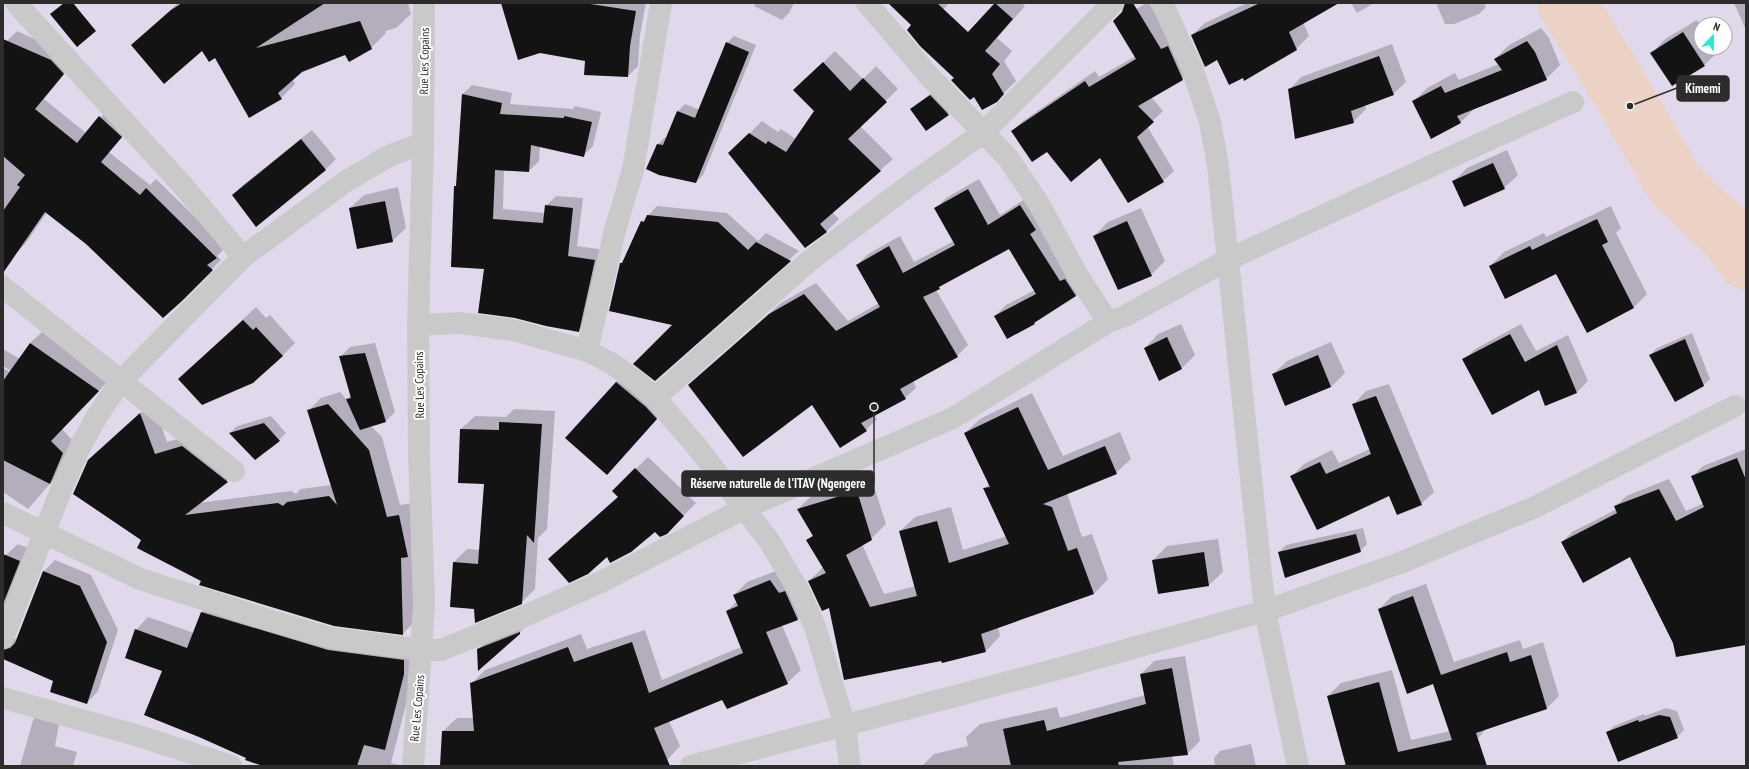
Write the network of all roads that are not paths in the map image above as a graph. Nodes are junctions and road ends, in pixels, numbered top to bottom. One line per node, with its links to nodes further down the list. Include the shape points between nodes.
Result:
1 (16, 3): 10 (street, via 185,188)
2 (424, 3): 9 (street, Rue Les Copains)
3 (661, 3): 15 (street, via 633,170 615,230)
4 (867, 3): 8 (street, via 930,76)
5 (1113, 3): 8 (street)
6 (1162, 3): 11 (street, via 1192,68 1210,122 1218,166)
7 (1573, 102): 11 (street)
8 (984, 132): 13 (street, via 1008,158 1039,204 1078,276); 17 (street, via 808,262)
9 (423, 143): 10 (street, via 390,156 345,182); 14 (street, Rue Les Copains)
10 (243, 257): 16 (street)
11 (1227, 260): 13 (street, via 1125,316); 23 (street)
12 (3, 287): 16 (street)
13 (1108, 322): 20 (street, via 952,418)
14 (418, 325): 15 (street, via 460,323 513,330); 25 (street, Rue Les Copains, via 424,605)
15 (587, 351): 17 (street, via 611,363)
16 (121, 381): 19 (street); 22 (street, via 80,447)
17 (655, 398): 20 (street)
18 (1735, 406): 23 (street, via 1535,507 1400,563)
19 (234, 471)
20 (745, 508): 25 (street, via 599,583 518,619 441,650); 27 (street, via 770,542 799,591 815,627)
21 (3, 513): 22 (street)
22 (44, 534): 24 (street); 25 (street, via 140,579 272,621 331,638)
23 (1265, 611): 27 (street); 32 (street)
24 (3, 638)
25 (422, 650): 29 (street, Rue Les Copains)
26 (3, 698): 28 (street, via 139,736)
27 (845, 726): 30 (street); 31 (street)
28 (231, 766)
29 (413, 766)
30 (691, 766)
31 (850, 766)
32 (1298, 766)

